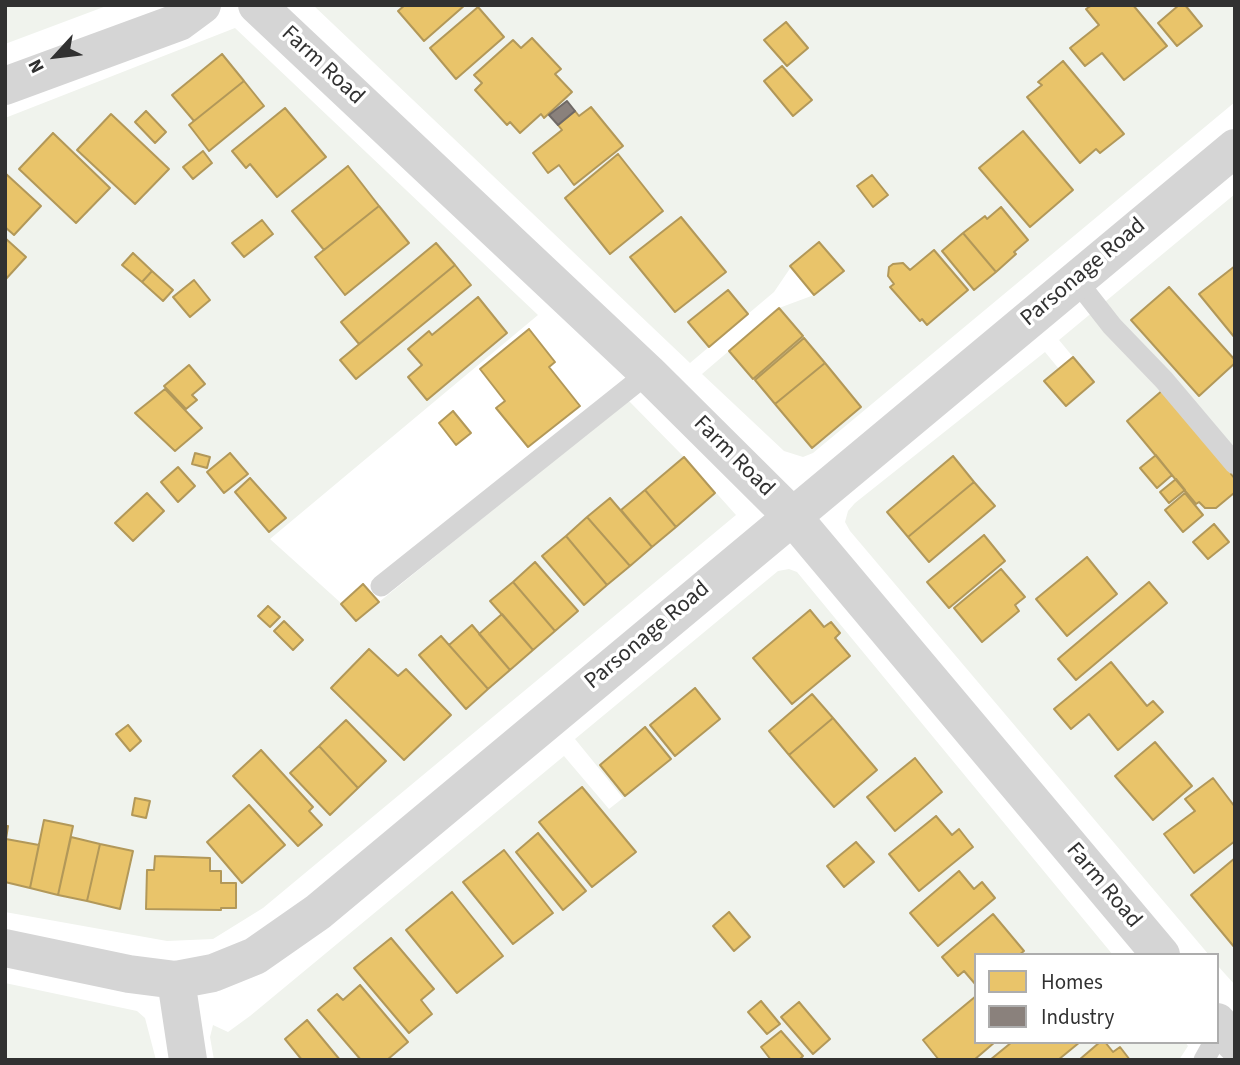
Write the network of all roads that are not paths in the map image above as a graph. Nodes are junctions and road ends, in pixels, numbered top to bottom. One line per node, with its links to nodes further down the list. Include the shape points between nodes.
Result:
1 (202, 5): 3 (street, via 179,22)
2 (257, 5): 6 (street, Farm Road)
3 (5, 86)
4 (1235, 148): 5 (street, Parsonage Road)
5 (1076, 280): 7 (lane); 8 (street, Parsonage Road)
6 (648, 373): 8 (street, Farm Road); 9 (lane)
7 (1235, 464)
8 (792, 516): 11 (street, Farm Road); 12 (street, Parsonage Road, via 318,912 255,956 212,973)
9 (381, 586)
10 (5, 948): 12 (street, Parsonage Road)
11 (1159, 953)
12 (176, 980): 13 (street)
13 (188, 1060)

